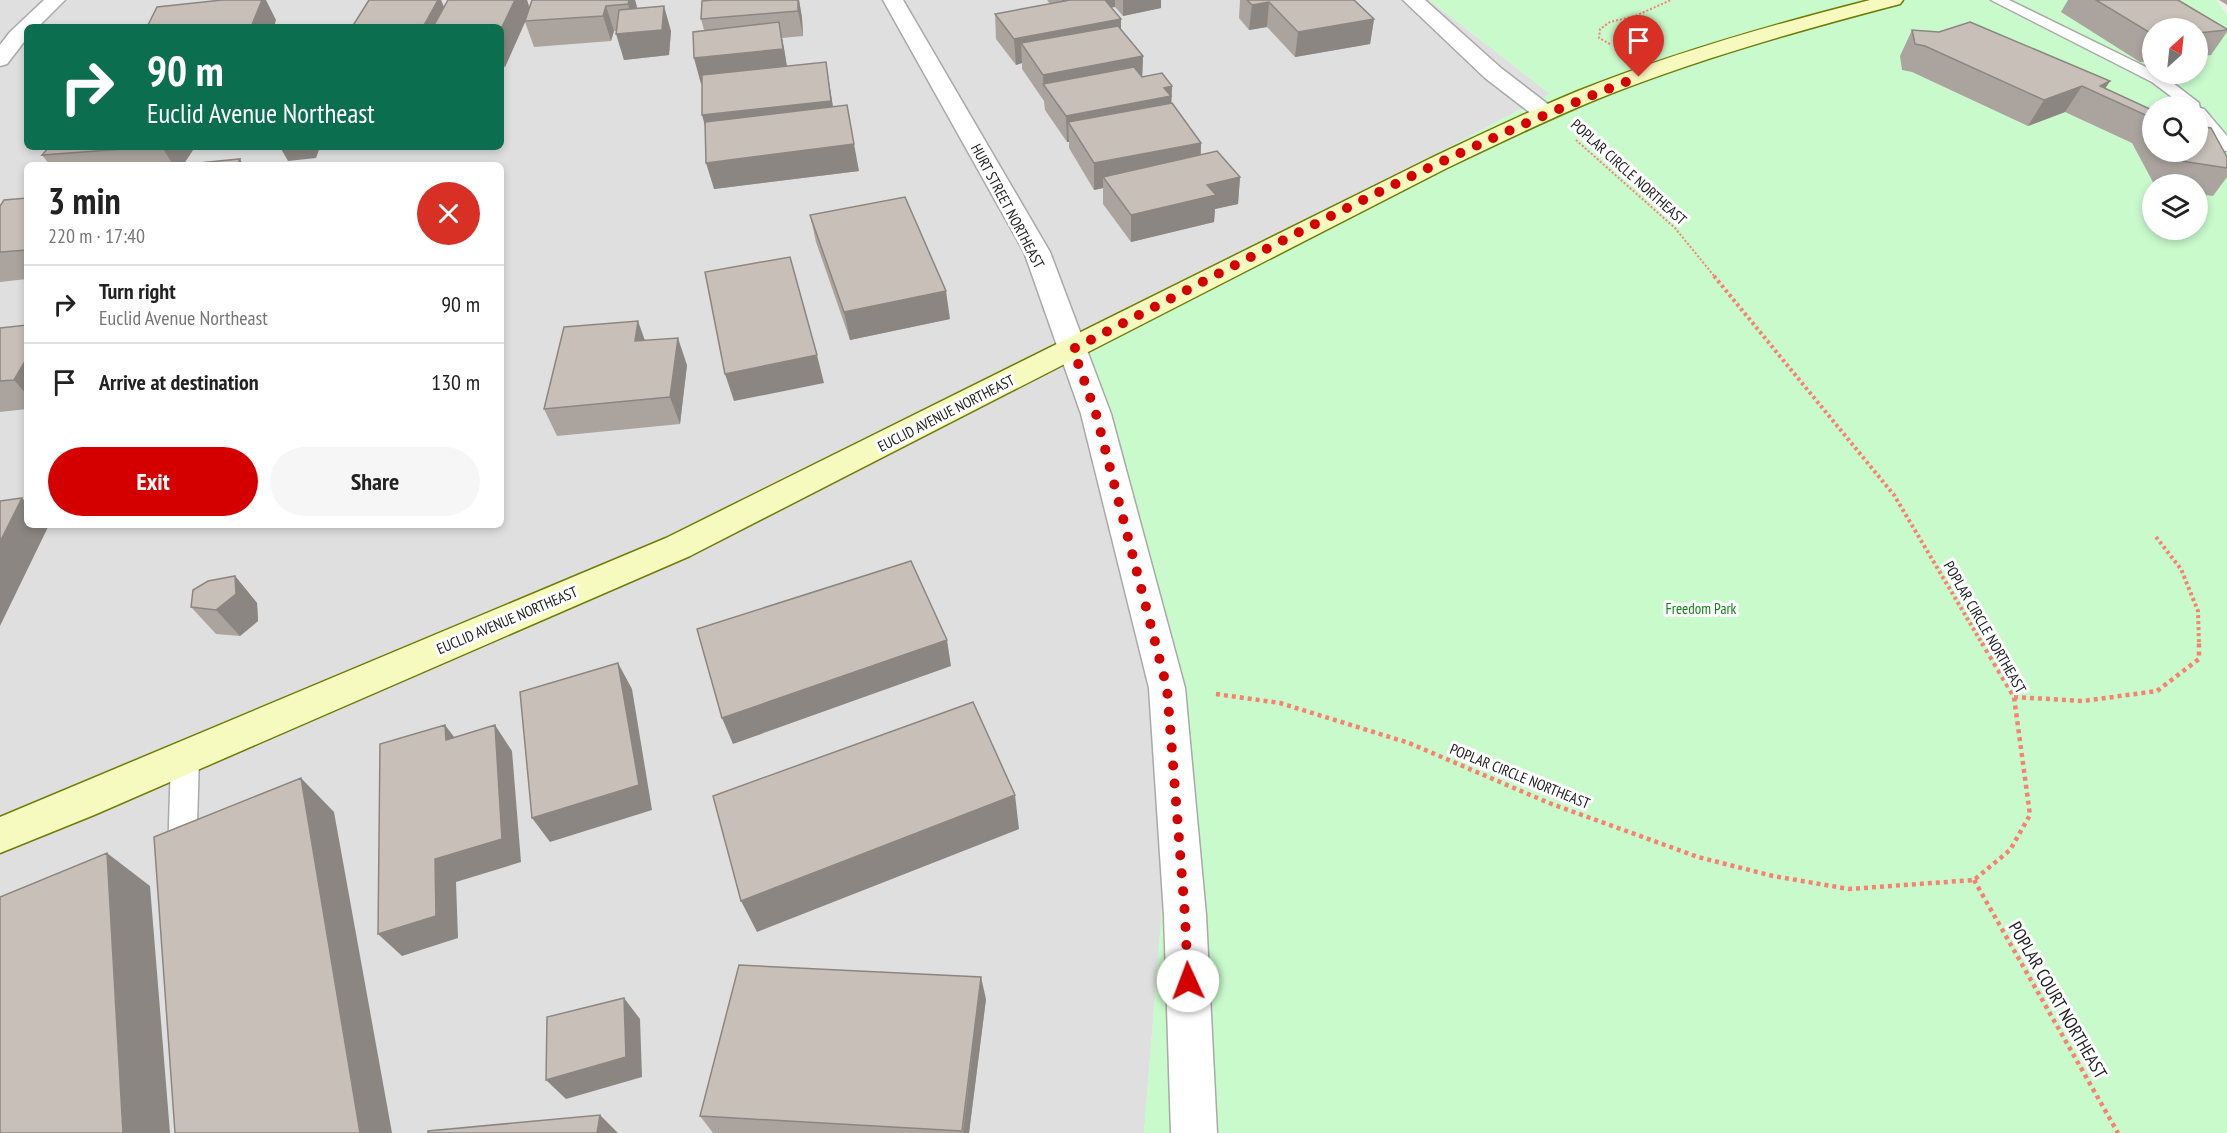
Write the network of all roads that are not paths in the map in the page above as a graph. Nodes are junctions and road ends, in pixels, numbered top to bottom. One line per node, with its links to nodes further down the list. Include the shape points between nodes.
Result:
1 (55, 0): 6 (street)
2 (893, 0): 14 (street, HURT STREET NORTHEAST, via 1037,252)
3 (1413, 0): 11 (street, via 1493,73)
4 (1893, 0): 11 (street, EUCLID AVENUE NORTHEAST, via 1737,43)
5 (1998, 0): 10 (lane, via 2158,79)
6 (25, 24)
7 (24, 25): 8 (street)
8 (9, 37): 9 (street)
9 (0, 60)
10 (2180, 96)
11 (1545, 113): 14 (street, EUCLID AVENUE NORTHEAST)
12 (2208, 124): 13 (lane)
13 (2227, 146)
14 (1073, 349): 15 (street, EUCLID AVENUE NORTHEAST, via 678,547); 18 (street, HURT STREET NORTHEAST, via 1096,414 1167,688 1185,915)
15 (185, 758): 16 (street, EUCLID AVENUE NORTHEAST); 17 (lane)
16 (0, 835)
17 (182, 881)
18 (1194, 1133)

